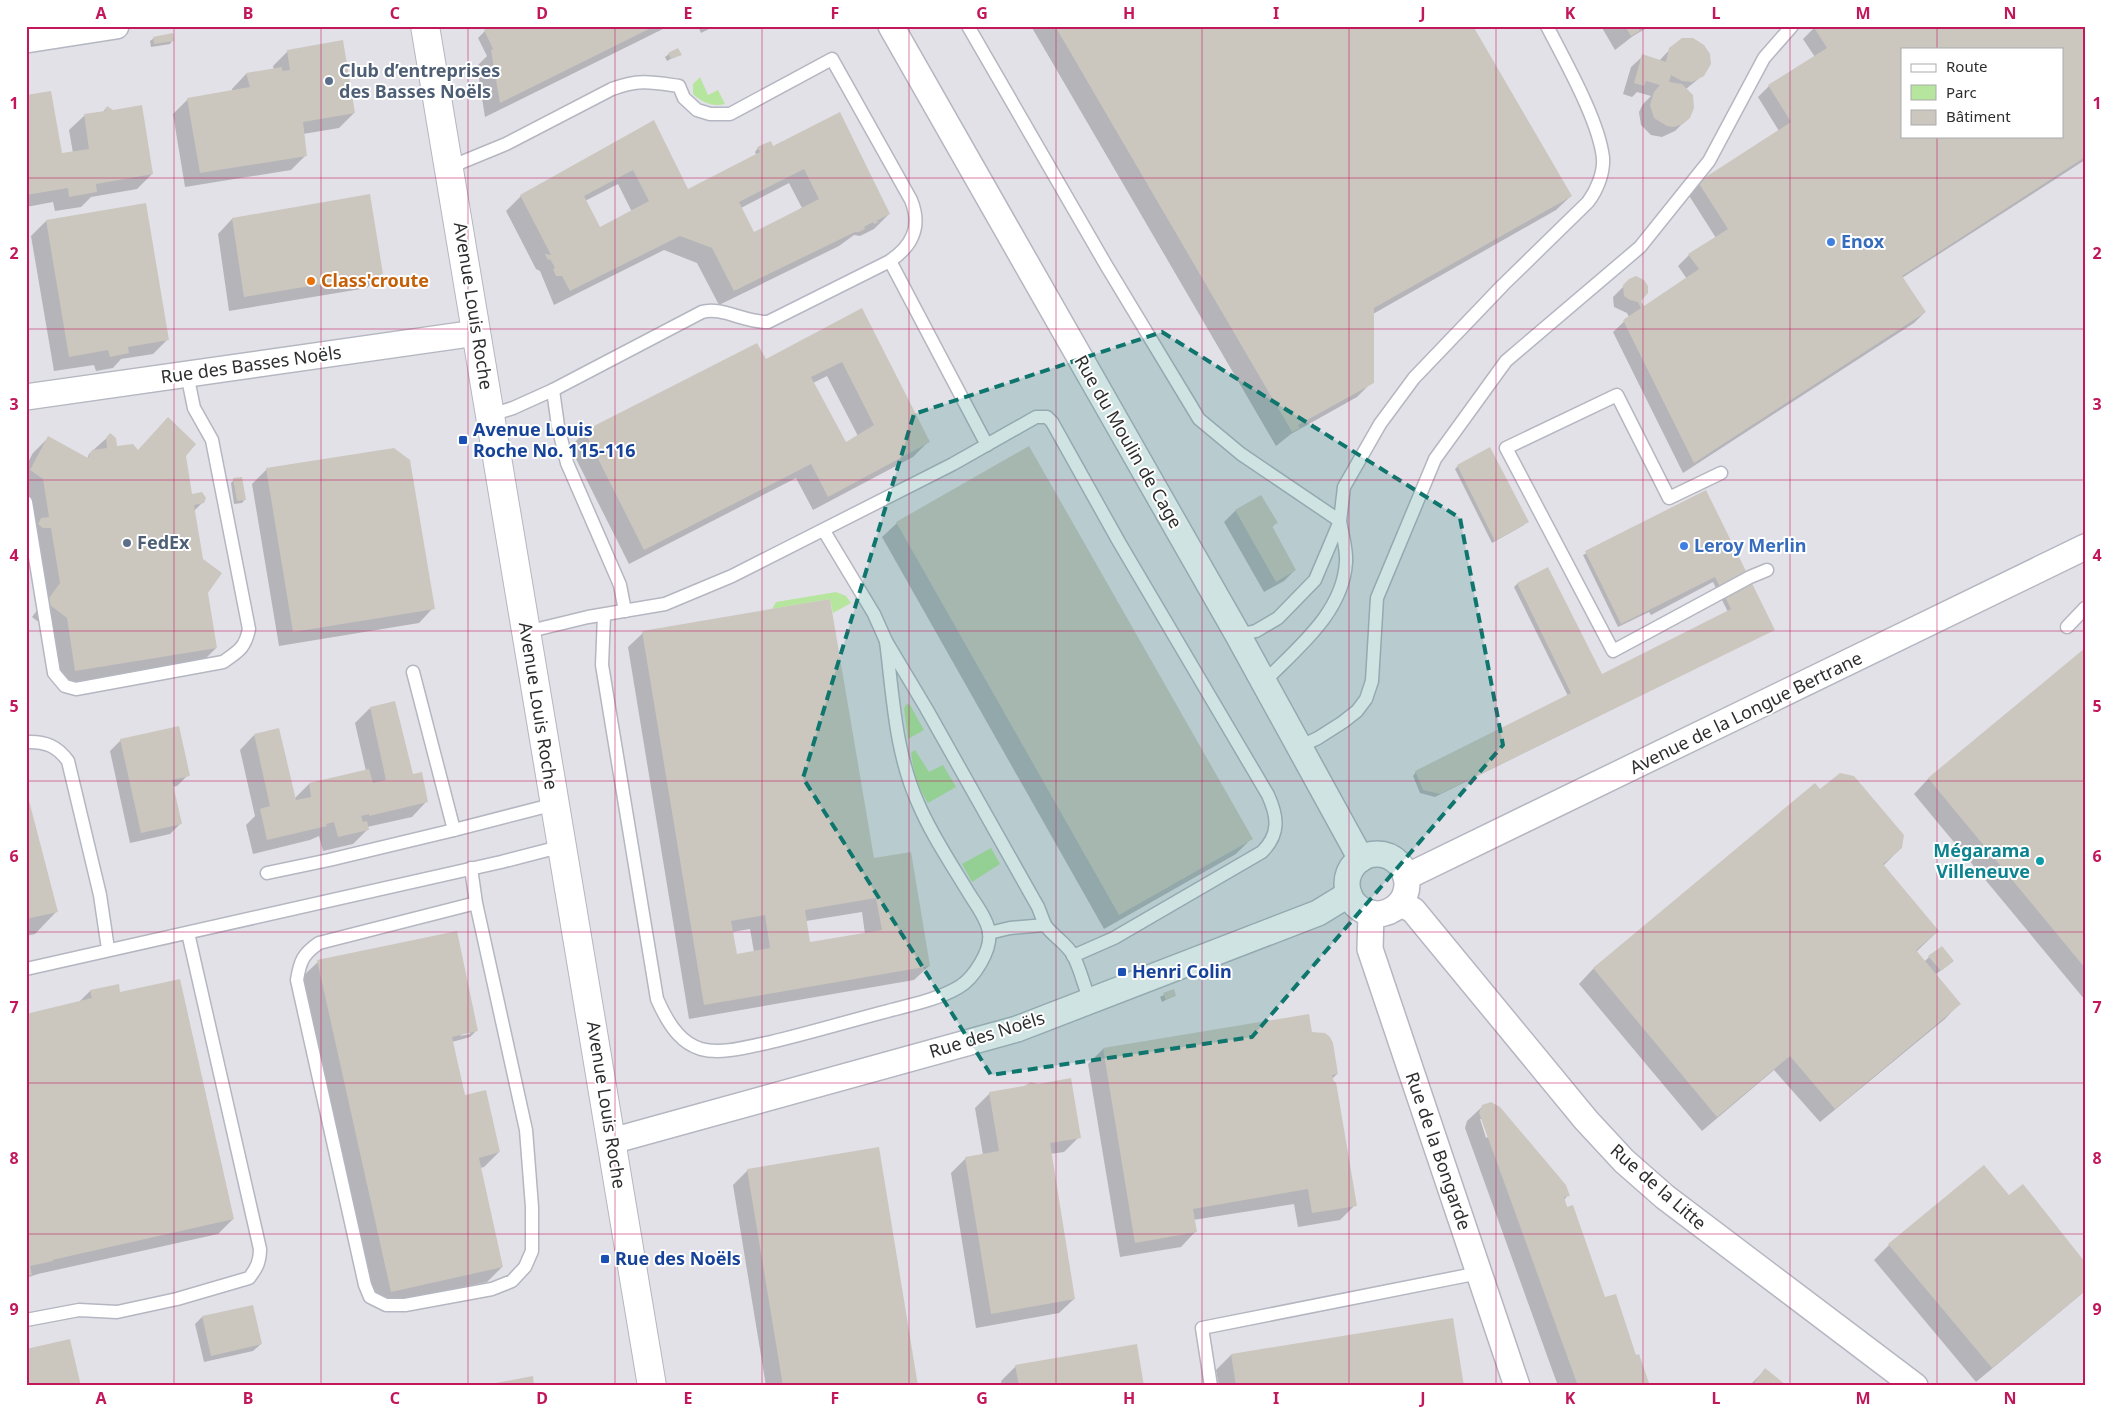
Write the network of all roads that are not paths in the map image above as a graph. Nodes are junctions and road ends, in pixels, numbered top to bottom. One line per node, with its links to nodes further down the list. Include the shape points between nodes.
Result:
1 (116, 26): 7 (street)
2 (425, 26): 8 (main road, Avenue Louis Roche)
3 (891, 26): 27 (street, Rue du Moulin de Cage)
4 (968, 26): 18 (lane, via 1199,419 1241,454)
5 (1547, 26): 18 (lane, via 1596,130 1603,160 1598,188 1588,202 1414,378 1380,424 1344,487)
6 (1792, 26): 32 (lane, via 1764,58 1709,161 1640,247 1506,361 1435,459 1376,598 1372,681 1366,699 1343,722)
7 (26, 40)
8 (450, 167): 9 (lane, via 506,144 628,83 643,81 679,86 684,98 697,110 730,114 832,59 915,209 910,244); 10 (main road, Avenue Louis Roche)
9 (890, 260): 12 (lane, via 768,322 715,310 702,312); 15 (lane)
10 (476, 333): 11 (street, Rue des Basses Noëls); 14 (main road, Avenue Louis Roche)
11 (187, 374): 13 (street, Rue des Basses Noëls); 17 (lane, via 194,408 212,440 244,600 249,629 240,651 223,662 76,689 65,686 54,673)
12 (553, 390): 14 (lane); 23 (lane, via 567,463 620,585)
13 (26, 397)
14 (491, 415): 26 (main road, Avenue Louis Roche)
15 (988, 445): 19 (lane); 48 (lane, via 1036,417 1047,417 1052,422 1275,810 1274,835 1262,852 1114,938)
16 (1721, 473): 21 (lane, via 1669,498 1617,395 1506,448 1613,651)
17 (26, 502)
18 (1340, 521): 27 (lane, via 1315,580 1305,592 1278,618 1256,631); 30 (lane, via 1346,561 1342,584 1332,609)
19 (824, 531): 23 (lane, via 732,576 665,604); 28 (lane, via 874,614)
20 (2085, 547): 39 (street, Avenue de la Longue Bertrane)
21 (1767, 570)
22 (2085, 608): 25 (lane)
23 (625, 611): 24 (lane)
24 (604, 615): 26 (lane); 46 (lane, via 602,665 657,999 670,1026 679,1035 706,1052 720,1052 799,1036 935,998 971,977 983,959)
25 (2067, 627)
26 (526, 632): 33 (main road, Avenue Louis Roche)
27 (1238, 635): 30 (street, Rue du Moulin de Cage)
28 (886, 641): 44 (lane, via 1038,907); 46 (lane, via 904,768 935,838)
29 (413, 672): 34 (lane)
30 (1264, 682): 32 (street, Rue du Moulin de Cage)
31 (26, 742): 47 (lane, via 52,745 68,761 100,895)
32 (1299, 747): 36 (street, Rue du Moulin de Cage)
33 (555, 804): 34 (lane); 35 (main road, Avenue Louis Roche)
34 (454, 830): 38 (lane)
35 (563, 846): 37 (lane); 51 (main road, Avenue Louis Roche)
36 (1361, 859): 39 (street, via 1379,854 1388,856 1396,861); 40 (street, via 1349,875)
37 (471, 868): 41 (lane); 45 (lane)
38 (267, 873)
39 (1406, 877): 42 (street, via 1405,896)
40 (1350, 894): 43 (street, via 1354,903); 50 (street, Rue des Noëls, via 1318,913)
41 (476, 903): 41 (lane, via 526,1130 532,1251 525,1267 512,1281 492,1289 405,1305 386,1305 370,1296 365,1285 297,980 300,964 308,951 320,944)
42 (1400, 904): 43 (street, via 1387,913); 57 (street, Rue de la Litte, via 1413,910 1586,1120 1624,1161 1665,1197)
43 (1371, 913): 52 (street, Rue de la Bongarde, via 1370,949)
44 (1045, 925): 46 (lane); 48 (lane)
45 (188, 933): 47 (lane); 53 (lane, via 260,1249 260,1261 248,1278 177,1299 117,1312 79,1310)
46 (989, 933)
47 (108, 950): 49 (lane)
48 (1073, 956): 50 (lane)
49 (26, 969)
50 (1090, 1001): 51 (street, Rue des Noëls, via 992,1036)
51 (612, 1141): 54 (main road, Avenue Louis Roche)
52 (1479, 1273): 55 (lane, via 1202,1328); 56 (street, Rue de la Bongarde)
53 (26, 1320)
54 (652, 1386)
55 (1210, 1386)
56 (1517, 1386)
57 (1914, 1386)

